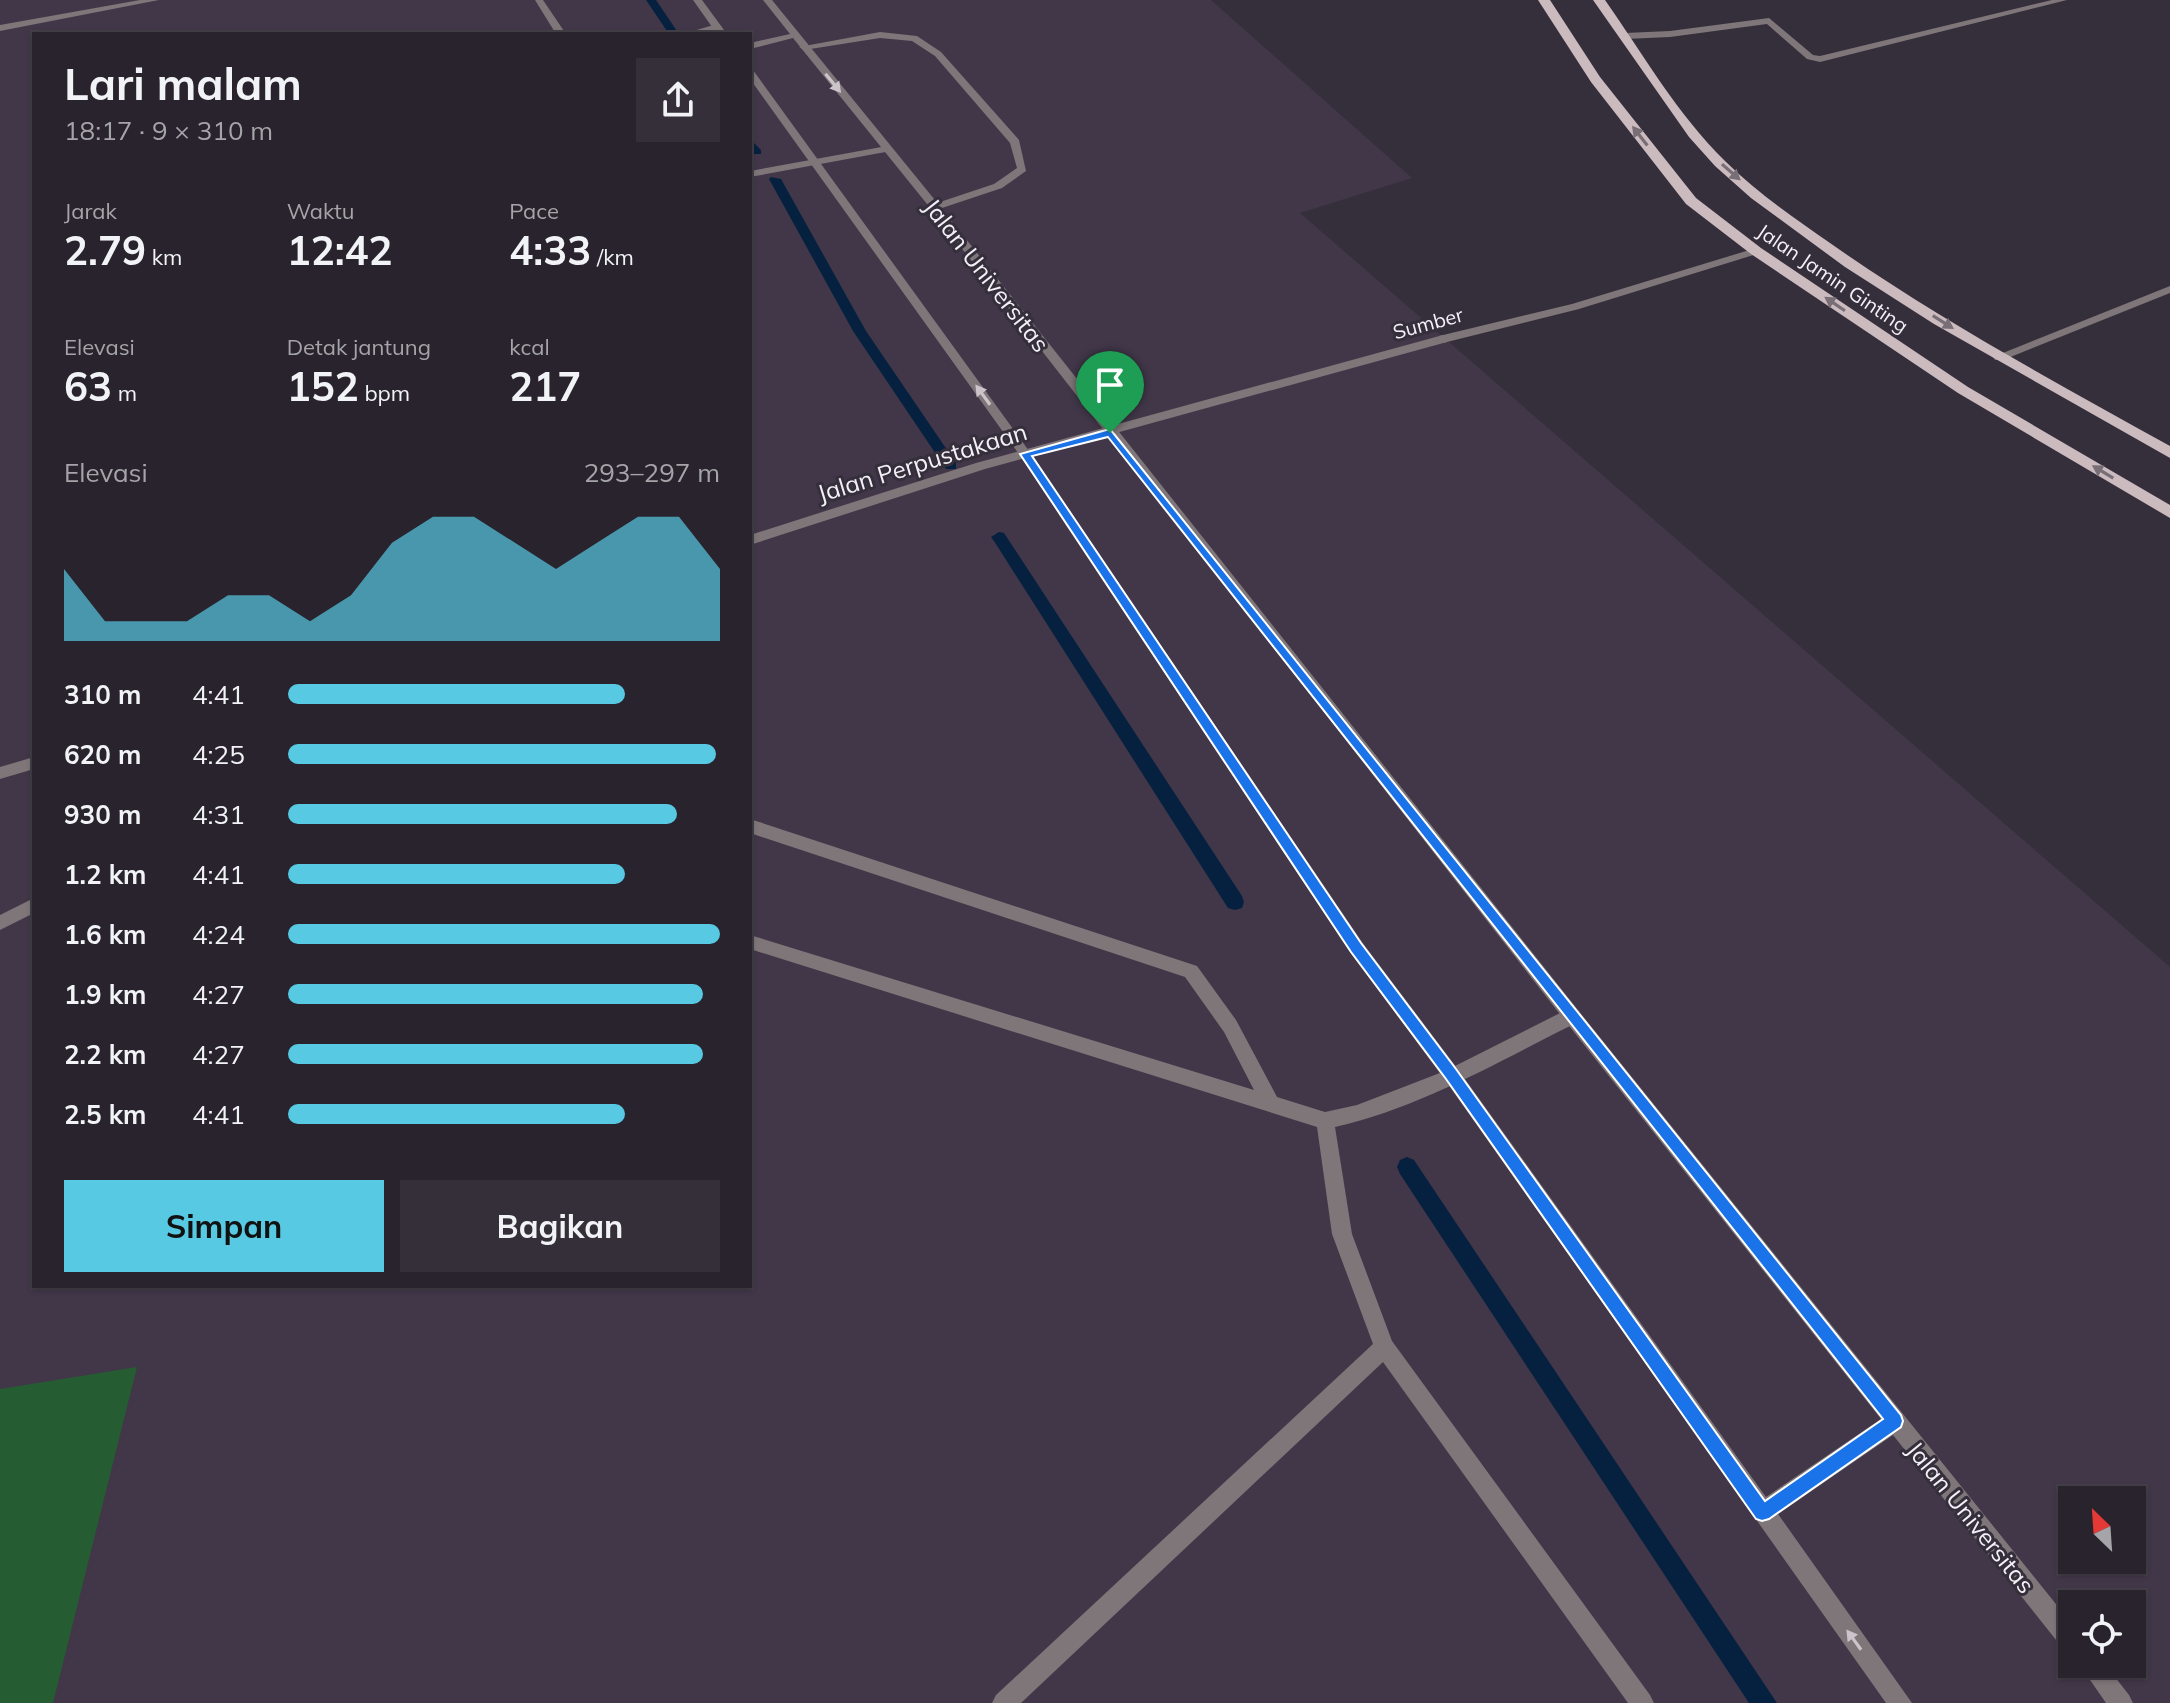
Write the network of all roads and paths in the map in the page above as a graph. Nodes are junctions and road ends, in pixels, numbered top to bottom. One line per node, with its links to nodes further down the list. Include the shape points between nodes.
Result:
1 (155, 0): 8 (street)
2 (539, 0): 10 (street)
3 (697, 0): 9 (street)
4 (767, 0): 12 (street, Jalan Universitas)
5 (1544, 0): 19 (main road, Jalan Jamin Ginting, one-way to 5, via 1691,201 1595,79)
6 (1599, 0): 11 (main road, Jalan Jamin Ginting)
7 (2063, 0): 11 (street, via 1820,59 1810,57 1769,21)
8 (0, 28)
9 (720, 31)
10 (560, 32)
11 (1625, 36): 21 (main road, Jalan Jamin Ginting, one-way to 21, via 1663,98 1711,154 1761,198 1845,261)
12 (800, 41): 13 (street); 15 (street, Jalan Universitas, one-way to 15); 18 (street, via 914,38 938,54 1015,142 1022,169 998,186)
13 (752, 46)
14 (752, 75): 16 (street)
15 (887, 149): 16 (street); 18 (street, Jalan Universitas)
16 (816, 164): 17 (street); 24 (street, one-way to 16)
17 (752, 174)
18 (935, 207): 22 (street, Jalan Universitas)
19 (1756, 251): 22 (street, Sumber, via 1575,307); 25 (main road, Jalan Jamin Ginting, one-way to 19, via 1963,390)
20 (2170, 289): 21 (street)
21 (1999, 357): 23 (main road, Jalan Jamin Ginting)
22 (1110, 433): 24 (street, Jalan Perpustakaan); 33 (street, Jalan Universitas)
23 (2170, 453)
24 (1025, 454): 26 (street, Jalan Perpustakaan); 34 (street, via 1356,947)
25 (2170, 512)
26 (752, 539)
27 (32, 764): 28 (street)
28 (0, 773)
29 (752, 827): 35 (street, via 1191,971 1230,1026)
30 (32, 906): 31 (street)
31 (0, 923)
32 (752, 943): 35 (street)
33 (1572, 1016): 34 (street); 38 (street, Jalan Universitas)
34 (1451, 1074): 36 (street, via 1404,1098); 39 (street)
35 (1271, 1105): 36 (street)
36 (1325, 1121): 37 (street, via 1342,1234)
37 (1384, 1347): 42 (street); 43 (street)
38 (1895, 1421): 39 (street); 40 (street, Jalan Universitas)
39 (1762, 1513): 44 (street, one-way to 39)
40 (2058, 1625)
41 (2101, 1678): 45 (street)
42 (1004, 1703)
43 (1642, 1703)
44 (1900, 1703)
45 (2121, 1703)

